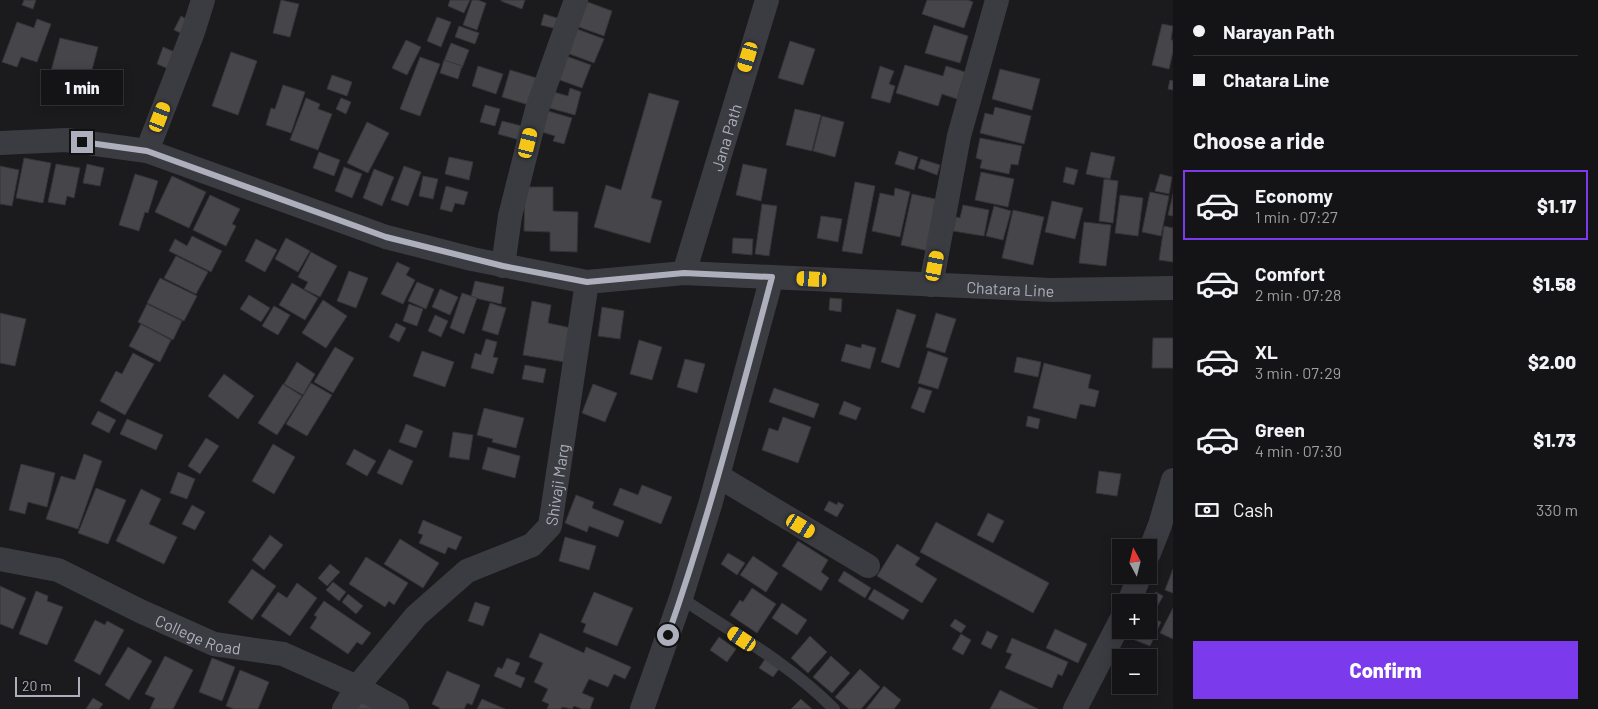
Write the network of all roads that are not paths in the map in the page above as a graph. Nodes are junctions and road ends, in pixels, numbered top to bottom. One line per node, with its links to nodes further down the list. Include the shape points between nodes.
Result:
1 (203, 0): 6 (street)
2 (576, 0): 7 (street, via 537,109 510,216)
3 (767, 0): 8 (street, Jana Path)
4 (997, 0): 11 (street, via 959,136)
5 (0, 143): 6 (street, Chatara Line, via 66,140)
6 (147, 151): 7 (street, Chatara Line, via 386,237)
7 (503, 266): 10 (street, Chatara Line)
8 (684, 273): 9 (street, Chatara Line); 10 (street, Chatara Line)
9 (772, 277): 11 (street, Chatara Line); 13 (street)
10 (587, 282): 20 (street, Shivaji Marg, via 550,526 532,546 467,571 416,616)
11 (931, 285): 12 (street, Chatara Line, via 1051,290)
12 (1173, 288)
13 (718, 476): 17 (street); 18 (street)
14 (1173, 480): 15 (street)
15 (1154, 539)
16 (0, 559): 20 (street, College Road, via 58,570 214,644 283,654)
17 (868, 566)
18 (681, 598): 24 (street); 25 (lane, via 788,669)
19 (1112, 638): 21 (street)
20 (357, 688): 22 (street, Shivaji Marg); 23 (street, College Road)
21 (1077, 708)
22 (344, 709)
23 (397, 709)
24 (642, 709)
25 (834, 709)

